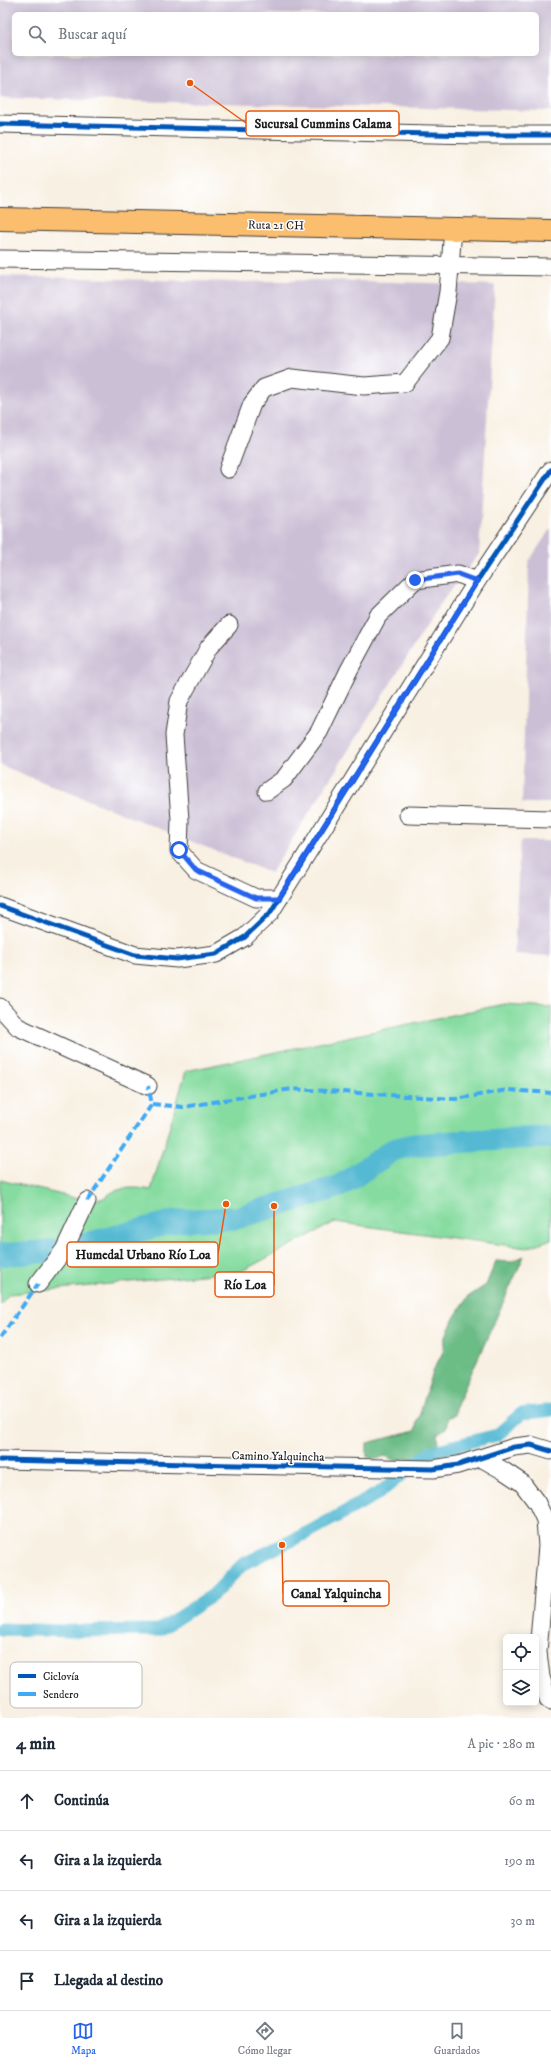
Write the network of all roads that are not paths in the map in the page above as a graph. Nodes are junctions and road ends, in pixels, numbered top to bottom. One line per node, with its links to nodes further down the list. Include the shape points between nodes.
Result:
1 (0, 124): 2 (street)
2 (551, 135)
3 (0, 219): 4 (highway, Ruta 21 CH)
4 (453, 229): 5 (highway, Ruta 21 CH); 7 (street)
5 (551, 231)
6 (0, 259): 7 (street)
7 (450, 266): 8 (street); 9 (street, via 440,338 405,383 364,386 292,378 264,388 252,404)
8 (551, 266)
9 (228, 469)
10 (551, 470): 11 (street)
11 (477, 581): 13 (street, via 458,574 415,580 378,616 319,732 284,779); 16 (street)
12 (229, 625): 16 (street, via 209,647 179,702 174,735 180,820 179,850 196,870 256,898)
13 (267, 791)
14 (408, 815): 15 (street)
15 (551, 819)
16 (279, 898): 17 (street, via 270,913 245,937 216,954 177,959 135,955)
17 (0, 906)
18 (0, 1007): 19 (street, via 18,1027)
19 (148, 1086)
20 (86, 1201): 21 (street, via 64,1250)
21 (38, 1284)
22 (551, 1451): 23 (street, Camino Yalquincha, via 531,1445 514,1447)
23 (481, 1458): 24 (street, Camino Yalquincha, via 433,1469); 25 (street, via 522,1483 537,1503 545,1520 547,1546 538,1652 541,1677)
24 (0, 1460)
25 (551, 1702)

